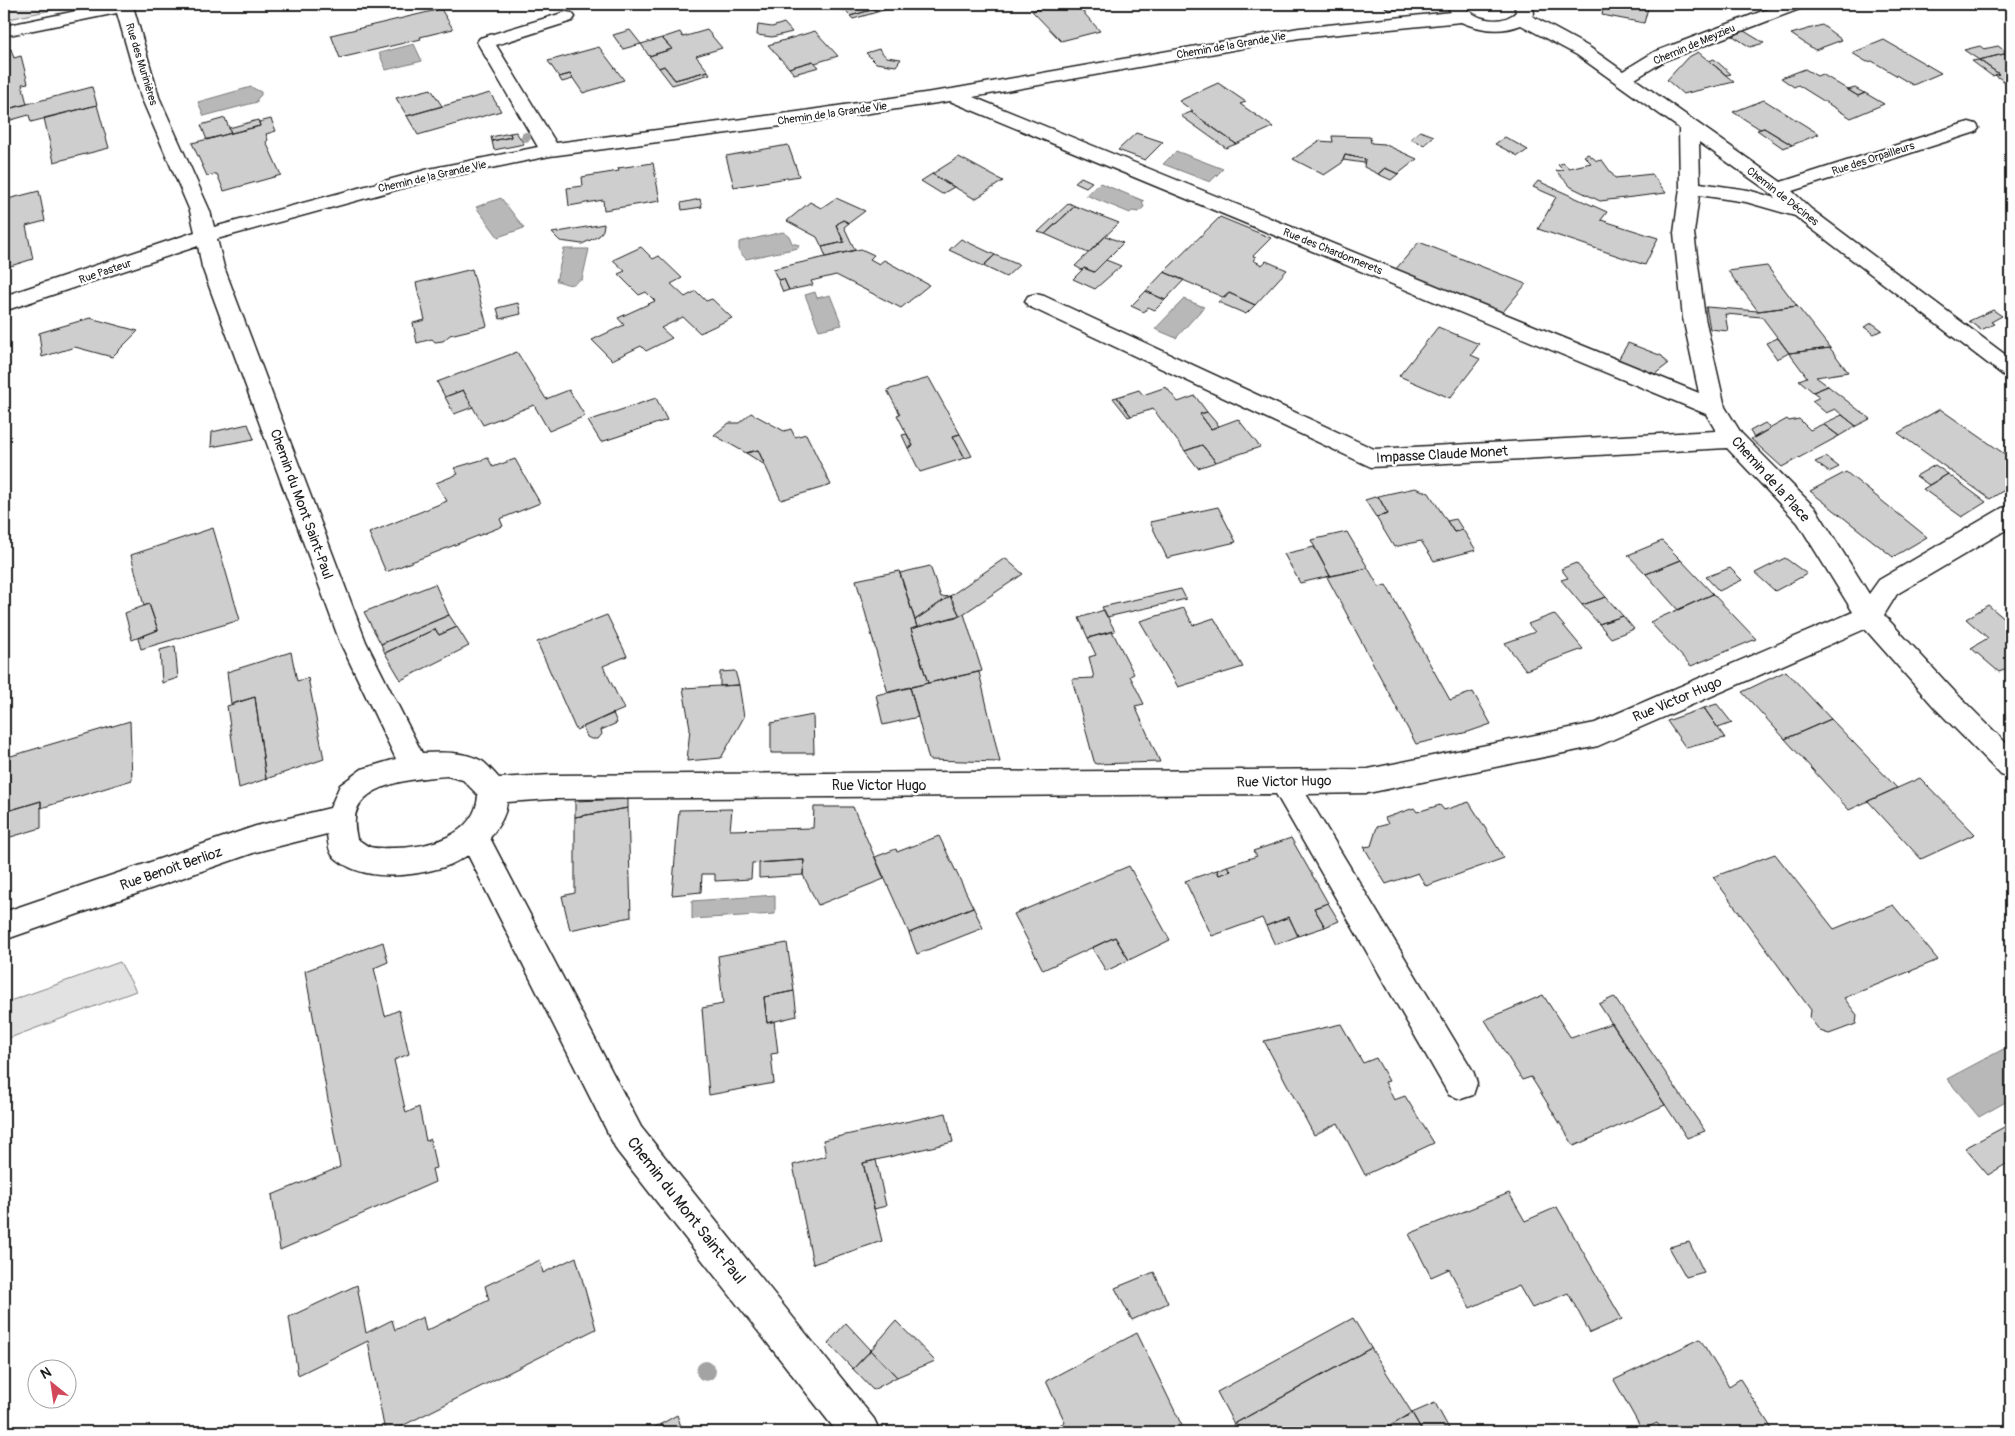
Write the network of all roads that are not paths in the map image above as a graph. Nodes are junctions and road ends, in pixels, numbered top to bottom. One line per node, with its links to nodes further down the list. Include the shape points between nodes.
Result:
1 (1796, 4): 6 (street, Chemin de Meyzieu, via 1660,56)
2 (1459, 10): 3 (street, via 1473,21 1494,25 1515,22); 7 (street, Chemin de la Grande Vie, via 1299,33)
3 (1523, 11): 6 (street, Chemin de Décines)
4 (566, 17): 10 (street, via 486,42)
5 (4, 32): 14 (street, Rue des Murinières, via 124,6 150,96 200,211)
6 (1623, 79): 8 (street, Chemin de Décines)
7 (952, 95): 10 (street, Chemin de la Grande Vie); 18 (street, Rue des Chardonnerets)
8 (1689, 127): 11 (street, Chemin de la Place); 12 (street, Chemin de Décines)
9 (1969, 128): 12 (street, Rue des Orpailleurs)
10 (550, 150): 14 (street, Chemin de la Grande Vie, via 429,175)
11 (1690, 188): 13 (street, via 1748,196); 18 (street, Chemin de la Place, via 1684,233 1694,318)
12 (1778, 189): 13 (street, Chemin de Décines)
13 (1804, 213): 17 (street, Chemin de Décines)
14 (205, 236): 16 (street, Rue Pasteur); 22 (street, Chemin du Mont Saint-Paul, via 213,267 353,642)
15 (1036, 301): 19 (street, Impasse Claude Monet, via 1370,458)
16 (4, 304)
17 (2011, 370)
18 (1714, 408): 19 (street, Chemin de la Place)
19 (1733, 439): 21 (street, Chemin de la Place, via 1807,516)
20 (2011, 515): 21 (street, via 1888,587)
21 (1869, 616): 23 (street, Chemin de la Place, via 1945,700); 24 (street, Rue Victor Hugo, via 1598,734 1368,780)
22 (414, 766): 25 (street, via 447,764 472,770); 26 (street, via 372,778 350,794)
23 (2011, 766)
24 (1284, 782): 25 (street, Rue Victor Hugo, via 562,787); 29 (street)
25 (493, 792): 27 (street, via 492,812)
26 (340, 818): 27 (street, via 343,846 367,861 405,861 443,854); 28 (street, Rue Benoit Berlioz, via 256,838)
27 (474, 836): 30 (street, Chemin du Mont Saint-Paul, via 629,1139)
28 (4, 926)
29 (1462, 1084)
30 (861, 1432)

